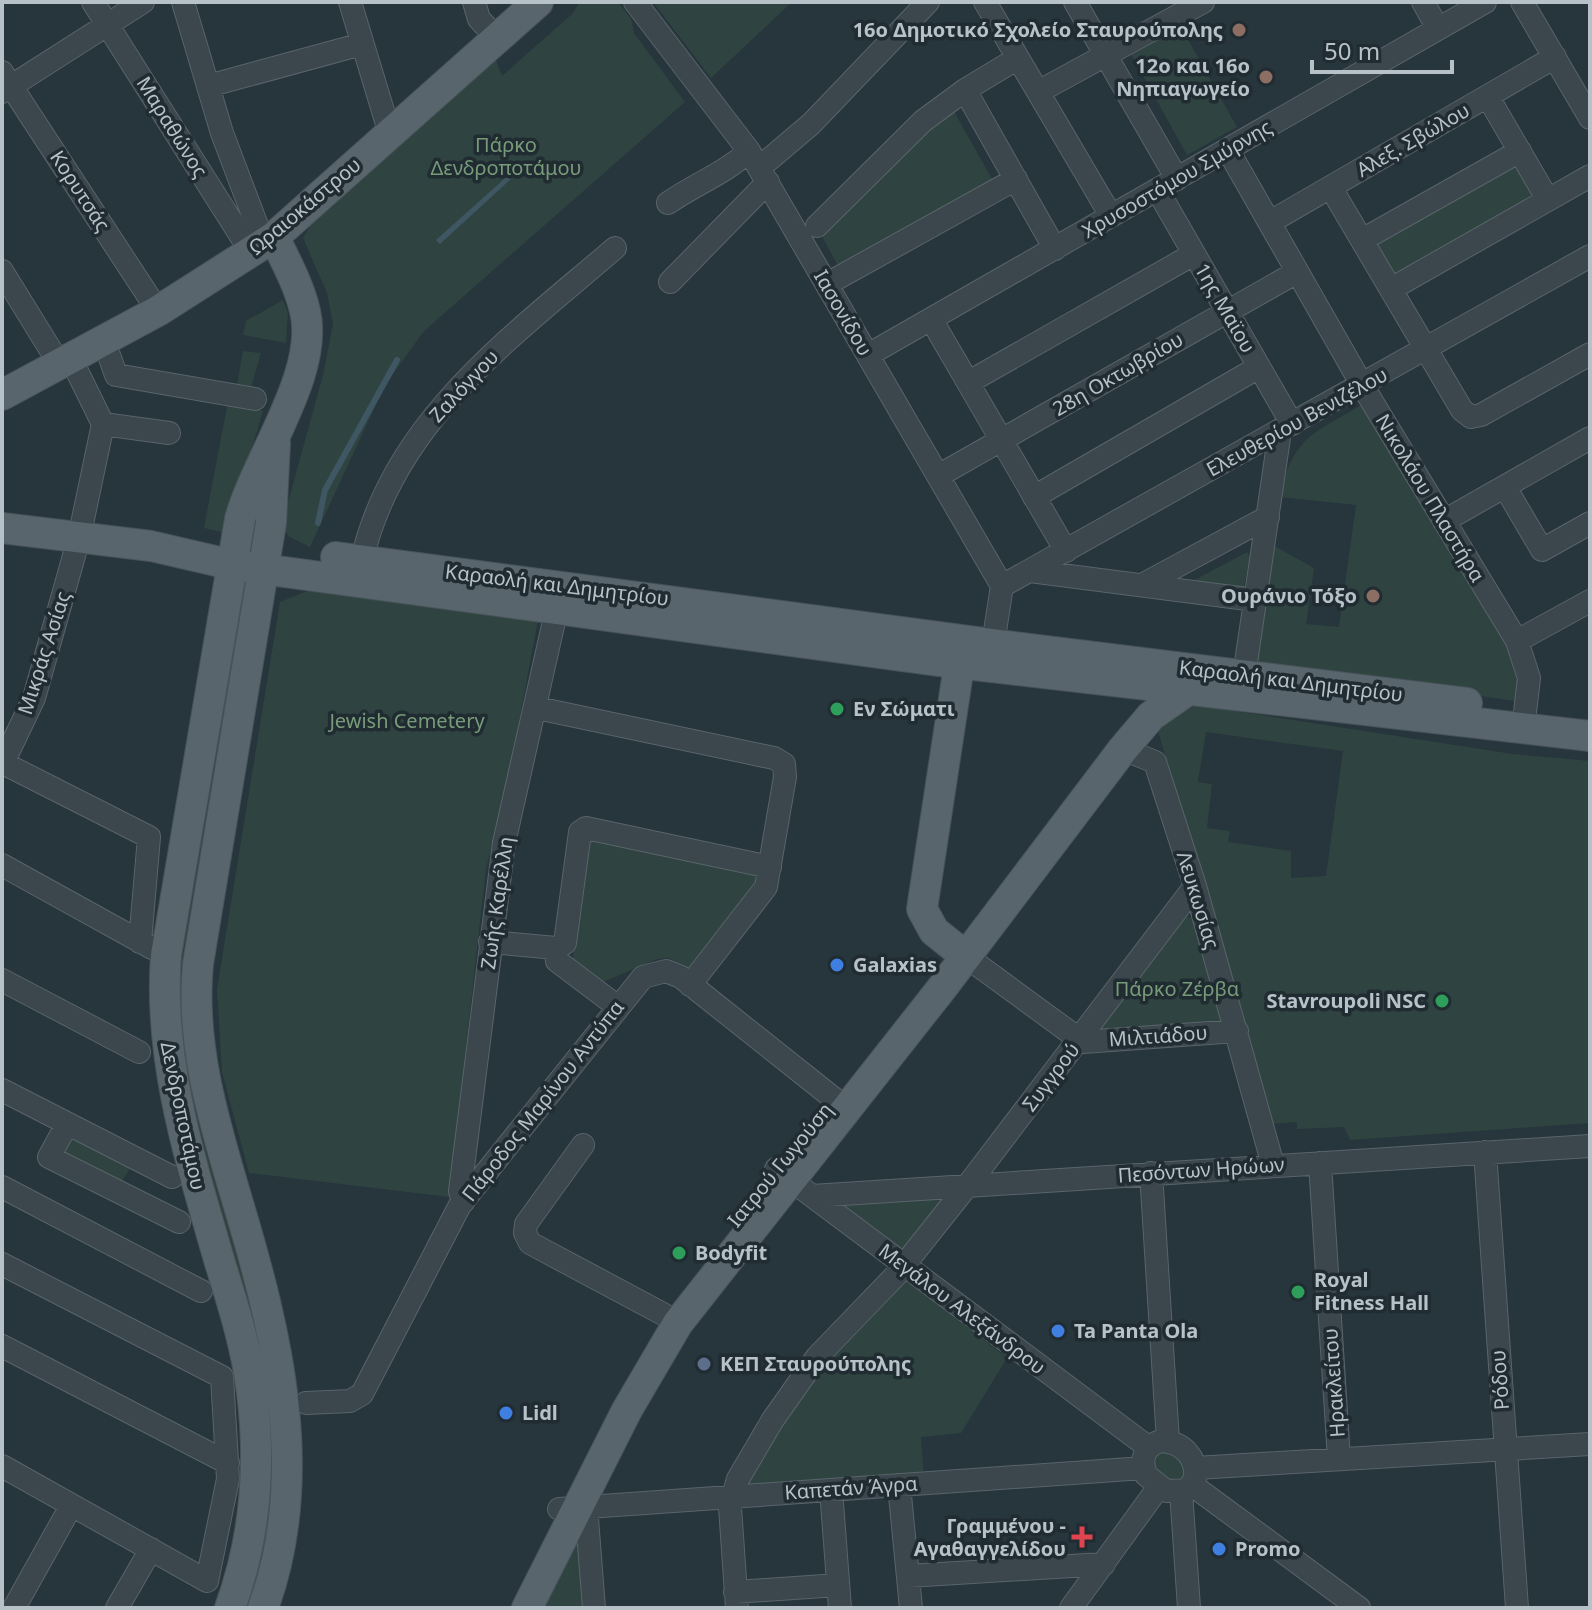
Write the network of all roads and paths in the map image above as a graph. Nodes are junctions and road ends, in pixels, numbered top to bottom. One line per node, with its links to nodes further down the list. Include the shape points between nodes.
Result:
1 (93, 2): 15 (street, Μαραθώνος)
2 (143, 2): 15 (street)
3 (183, 2): 23 (street)
4 (350, 2): 18 (street)
5 (474, 2): 17 (street, via 479,19)
6 (538, 2): 17 (main road, Ωραιοκάστρου)
7 (635, 2): 31 (street, Ιασονίδου)
8 (928, 2): 31 (street, via 811,124)
9 (985, 2): 21 (street)
10 (1075, 2): 19 (street, 1ης Μαϊου)
11 (1203, 2): 19 (street)
12 (1423, 2): 16 (street)
13 (1485, 2): 16 (street, Χρυσοστόμου Σμύρνης)
14 (1522, 2): 20 (street)
15 (107, 25): 22 (street); 42 (street, Μαραθώνος)
16 (1438, 29): 29 (street, Χρυσοστόμου Σμύρνης)
17 (498, 39): 28 (main road, Ωραιοκάστρου)
18 (362, 44): 23 (street); 28 (street)
19 (1106, 55): 25 (street); 34 (street, 1ης Μαϊου)
20 (1555, 57): 26 (street, Αλεξ. Σβώλου); 27 (street)
21 (1018, 58): 24 (street); 25 (street)
22 (5, 83): 52 (street, Κορυτσάς)
23 (208, 86): 42 (street)
24 (965, 90): 33 (street); 40 (street, via 923,121)
25 (1038, 92): 38 (street)
26 (1488, 97): 30 (street); 35 (street, Αλεξ. Σβώλου)
27 (1590, 118)
28 (390, 134): 42 (main road, Ωραιοκάστρου)
29 (1228, 150): 34 (street, Χρυσοστόμου Σμύρνης); 39 (street, Νικολάου Πλαστήρα)
30 (1520, 151): 36 (street); 41 (street)
31 (759, 167): 37 (street, via 723,174); 49 (street); 50 (street, Ιασονίδου)
32 (1590, 176): 36 (street)
33 (1016, 179): 44 (street); 50 (street)
34 (1168, 185): 38 (street, Χρυσοστόμου Σμύρνης); 45 (street, 1ης Μαϊου)
35 (1331, 188): 39 (street, Αλεξ. Σβώλου); 41 (street)
36 (1548, 200): 51 (street)
37 (668, 203)
38 (1111, 216): 44 (street, Χρυσοστόμου Σμύρνης)
39 (1270, 222): 48 (street, Νικολάου Πλαστήρα)
40 (817, 226)
41 (1362, 240): 51 (street)
42 (263, 244): 52 (main road, Ωραιοκάστρου); 68 (main road, Δενδροποτάμου, via 306,311 308,348)
43 (615, 248): 82 (street, Ζαλόγγου, via 478,367 436,413 382,497)
44 (1055, 249): 54 (street, Χρυσοστόμου Σμύρνης)
45 (1194, 254): 53 (street, 1ης Μαϊου); 61 (street)
46 (1590, 256): 56 (street, Ελευθερίου Βενιζέλου)
47 (2, 271): 59 (street)
48 (1297, 272): 53 (street, 28η Οκτωβρίου); 62 (street, Νικολάου Πλαστήρα)
49 (670, 282)
50 (827, 284): 58 (street, Ιασονίδου)
51 (1391, 289): 56 (street)
52 (158, 311): 55 (main road, Ωραιοκάστρου)
53 (1228, 312): 60 (street, 1ης Μαϊου); 70 (street, 28η Οκτωβρίου)
54 (931, 319): 58 (street, Χρυσοστόμου Σμύρνης); 61 (street)
55 (104, 341): 59 (main road, Ωραιοκάστρου); 64 (street, via 116,375)
56 (1426, 349): 57 (street, via 1471,417); 62 (street, Ελευθερίου Βενιζέλου)
57 (1590, 354)
58 (868, 355): 71 (street, Ιασονίδου)
59 (65, 362): 63 (main road, Ωραιοκάστρου); 65 (street)
60 (1259, 367): 66 (street, 1ης Μαϊου); 73 (street)
61 (969, 382): 70 (street)
62 (1362, 385): 66 (street, Ελευθερίου Βενιζέλου); 75 (street, Νικολάου Πλαστήρα)
63 (2, 395)
64 (255, 399)
65 (103, 424): 67 (street); 78 (street, Μικράς Ασίας)
66 (1286, 428): 74 (street); 79 (street, Ελευθερίου Βενιζέλου)
67 (169, 433)
68 (275, 437): 80 (main road, Δενδροποτάμου, via 248,489); 81 (main road, Δενδροποτάμου)
69 (1590, 438): 72 (street)
70 (1002, 440): 71 (street, 28η Οκτωβρίου); 73 (street)
71 (938, 476): 85 (street, Ιασονίδου)
72 (1505, 487): 75 (street); 76 (street, via 1542,550)
73 (1034, 497): 79 (street)
74 (1268, 517): 84 (street); 86 (street)
75 (1444, 521): 89 (street, Νικολάου Πλαστήρα)
76 (1590, 523)
77 (2, 528): 78 (main road, Καραολή και Δημητρίου)
78 (79, 538): 80 (main road, Καραολή και Δημητρίου); 100 (street, Μικράς Ασίας, via 34,698)
79 (1066, 551): 83 (street, Ελευθερίου Βενιζέλου)
80 (234, 555): 81 (main road, Καραολή και Δημητρίου); 105 (main road, Δενδροποτάμου)
81 (265, 558): 82 (main road, Καραολή και Δημητρίου); 88 (main road, Καραολή και Δημητρίου); 158 (main road, Δενδροποτάμου, via 198,964 196,1004 211,1107 261,1282 284,1405 286,1506)
82 (362, 560): 90 (main road, Καραολή και Δημητρίου)
83 (1030, 571): 84 (street); 85 (street, Ελευθερίου Βενιζέλου)
84 (1142, 585): 86 (street)
85 (1002, 586): 91 (street)
86 (1255, 600): 93 (street)
87 (1590, 601): 89 (street)
88 (557, 608): 90 (main road, Καραολή και Δημητρίου); 95 (street, Ζωής Καρέλλη)
89 (1517, 641): 97 (street, Νικολάου Πλαστήρα, via 1529,678)
90 (961, 651): 91 (main road, Καραολή και Δημητρίου); 107 (main road, via 922,909 934,931)
91 (991, 655): 92 (main road, Καραολή και Δημητρίου)
92 (1132, 673): 93 (main road, Καραολή και Δημητρίου); 94 (main road, Καραολή και Δημητρίου); 99 (main road)
93 (1244, 676): 97 (main road, Καραολή και Δημητρίου)
94 (1188, 690): 97 (main road, Καραολή και Δημητρίου); 99 (main road, Ιατρού Γωγούση, via 1151,716)
95 (537, 708): 102 (street, via 777,759 784,764 785,777); 104 (street, Ζωής Καρέλλη, via 504,843)
96 (1590, 717): 97 (main road, Καραολή και Δημητρίου)
97 (1524, 720): 98 (main road, Καραολή και Δημητρίου)
98 (1590, 736)
99 (1123, 749): 103 (street, Λευκωσίας, via 1155,762); 107 (main road, Ιατρού Γωγούση)
100 (2, 764): 105 (street, via 149,837)
101 (2, 865): 105 (street)
102 (770, 867): 106 (street, via 586,828 580,832 565,943); 109 (street, via 766,887)
103 (1195, 886): 111 (street, Λευκωσίας); 112 (street, Συγγρού)
104 (490, 942): 106 (street); 129 (street, Ζωής Καρέλλη, via 460,1191)
105 (153, 948): 157 (main road, Δενδροποτάμου, via 174,1093 252,1392 252,1517)
106 (556, 948): 110 (street, via 557,961)
107 (964, 955): 112 (street, Μιλτιάδου); 115 (main road, Ιατρού Γωγούση, via 924,984)
108 (2, 980): 113 (street)
109 (690, 985): 110 (street, Πάροδος Μαρίνου Αντύπα, via 670,972 653,973 640,979); 115 (street, Πάροδος Μαρίνου Αντύπα)
110 (618, 1007): 129 (street, Πάροδος Μαρίνου Αντύπα)
111 (1237, 1031): 112 (street, Μιλτιάδου); 122 (street, Λευκωσίας)
112 (1079, 1040): 126 (street, Συγγρού)
113 (139, 1052)
114 (2, 1090): 116 (street)
115 (840, 1104): 125 (main road, Ιατρού Γωγούση)
116 (67, 1124): 120 (street); 128 (street, via 49,1157)
117 (583, 1145): 134 (street, via 526,1224 525,1233 530,1243)
118 (1590, 1146): 119 (street, Πεσόντων Ηρώων)
119 (1485, 1152): 121 (street, Πεσόντων Ηρώων); 138 (street, Ρόδου)
120 (136, 1158): 124 (street); 128 (street)
121 (1320, 1163): 122 (street, Πεσόντων Ηρώων); 140 (street, Ηρακλείτου)
122 (1273, 1165): 123 (street, Πεσόντων Ηρώων)
123 (1151, 1173): 126 (street, Πεσόντων Ηρώων); 139 (street)
124 (172, 1177)
125 (793, 1182): 126 (street, Πεσόντων Ηρώων); 132 (street, Μεγάλου Αλεξάνδρου); 134 (main road, Ιατρού Γωγούση); 149 (main road, Ιατρού Γωγούση, via 678,1323)
126 (968, 1184): 132 (street, Συγγρού)
127 (2, 1187): 133 (street)
128 (117, 1190): 130 (street)
129 (463, 1202): 136 (street, Πάροδος Μαρίνου Αντύπα, via 362,1394 350,1401)
130 (179, 1222)
131 (2, 1264): 141 (street, via 222,1377)
132 (904, 1265): 139 (street, Μεγάλου Αλεξάνδρου); 147 (street, Συγγρού, via 803,1377 751,1456)
133 (201, 1291)
134 (663, 1314): 149 (main road, Ιατρού Γωγούση, via 630,1367)
135 (2, 1346): 141 (street)
136 (306, 1403)
137 (1590, 1444): 138 (street)
138 (1505, 1449): 140 (street); 166 (street, Ρόδου)
139 (1153, 1452): 143 (street, via 1183,1447); 144 (street, Καπετάν Άγρα); 145 (street)
140 (1339, 1459): 143 (street)
141 (228, 1463): 150 (street, via 225,1507 207,1581)
142 (2, 1466): 148 (street)
143 (1190, 1481): 145 (street); 164 (street); 165 (street)
144 (899, 1485): 146 (street, Καπετάν Άγρα); 152 (street)
145 (1158, 1488): 151 (street)
146 (831, 1490): 147 (street, Καπετάν Άγρα); 153 (street)
147 (732, 1496): 149 (street, Καπετάν Άγρα); 154 (street)
148 (71, 1506): 150 (street); 155 (street)
149 (574, 1507): 159 (main road, Ιατρού Γωγούση); 160 (main road, Ιατρού Γωγούση); 161 (street)
150 (151, 1549): 156 (street)
151 (1104, 1564): 152 (street); 163 (street)
152 (908, 1576): 162 (street)
153 (839, 1597): 154 (street)
154 (736, 1600)
155 (14, 1608)
156 (117, 1608)
157 (230, 1608)
158 (263, 1608)
159 (511, 1608)
160 (527, 1608)
161 (594, 1608)
162 (911, 1608)
163 (1071, 1608)
164 (1189, 1608)
165 (1359, 1608)
166 (1517, 1608)

